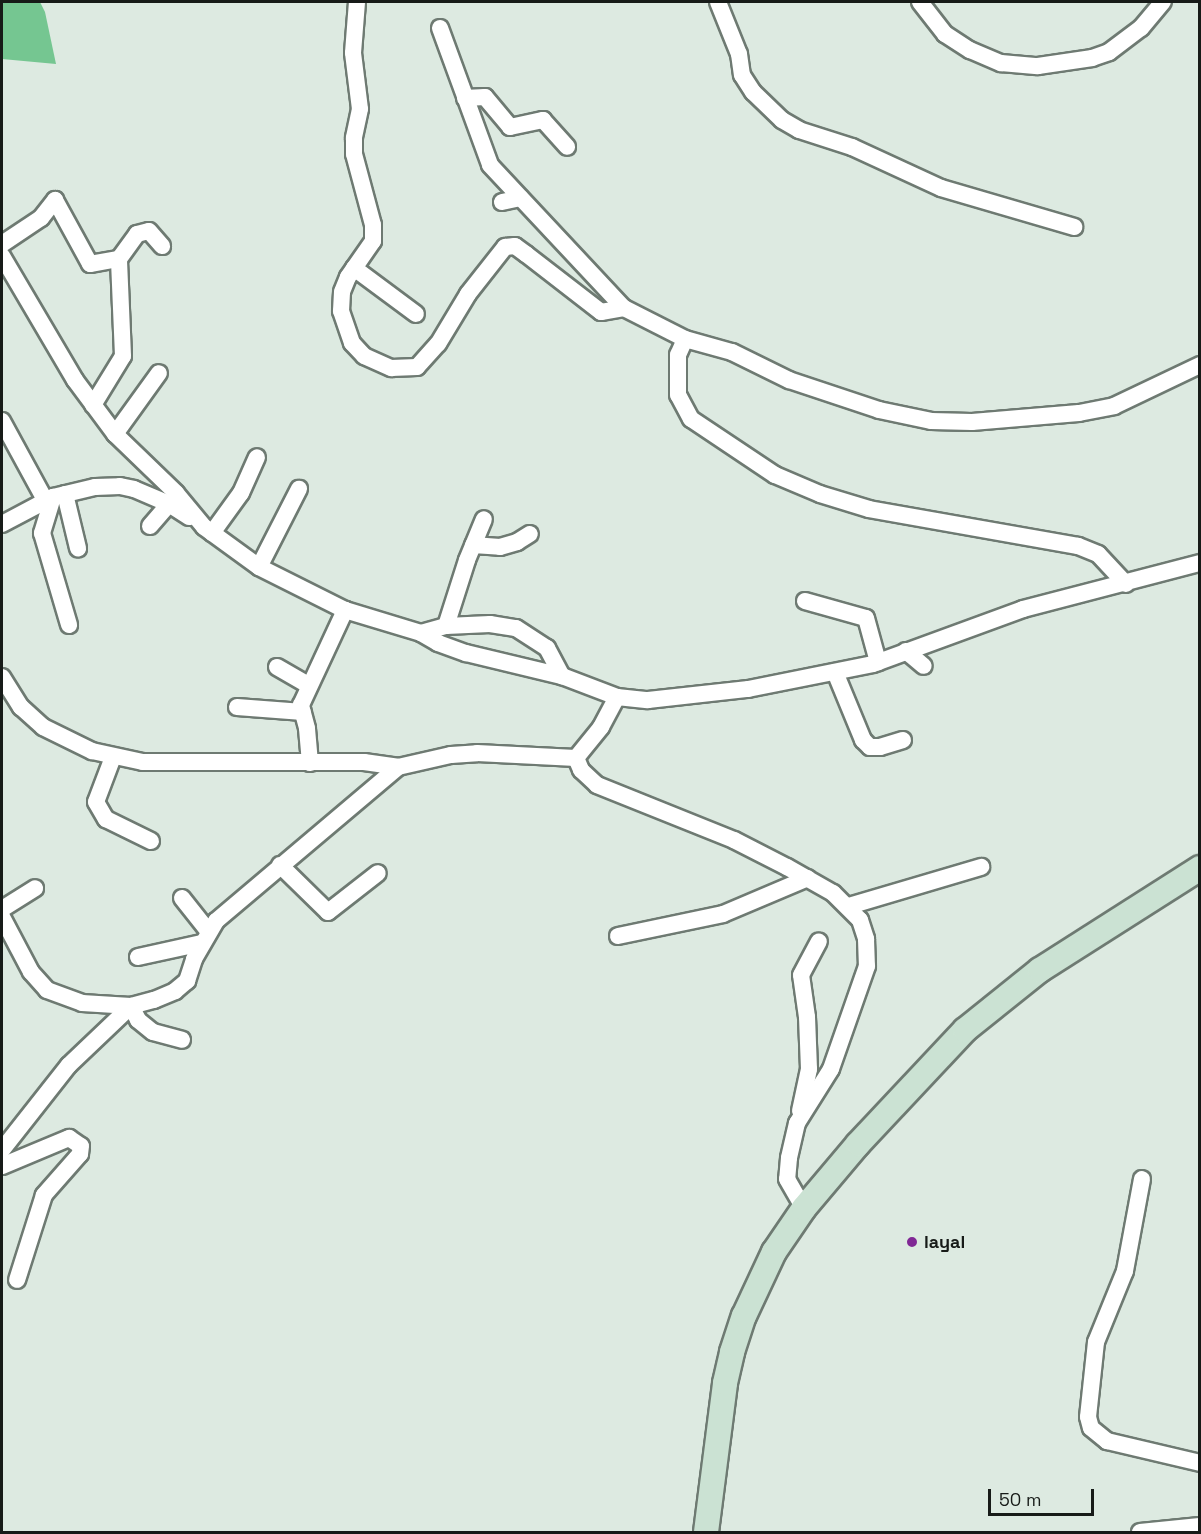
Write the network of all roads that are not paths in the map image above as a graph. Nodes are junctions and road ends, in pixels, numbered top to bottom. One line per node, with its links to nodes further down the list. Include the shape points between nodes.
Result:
1 (357, 2): 15 (street, via 353,53 360,110 354,154 373,225 373,241)
2 (718, 2): 10 (street, via 739,54 742,75 753,92 782,120 941,188)
3 (920, 2): 4 (street, via 945,34 970,50 1001,63 1038,66 1109,52 1141,28)
4 (1163, 2)
5 (440, 28): 6 (street)
6 (465, 98): 7 (street, via 485,97 510,127 543,120); 8 (street, via 490,165)
7 (567, 147)
8 (521, 198): 9 (street); 16 (street)
9 (502, 202)
10 (1074, 227)
11 (2, 244): 14 (street, via 41,218 55,200 90,264)
12 (162, 246): 14 (street, via 149,231 137,234)
13 (2, 256): 21 (street)
14 (118, 259): 21 (street, via 123,356)
15 (354, 268): 16 (street, via 342,292 341,311 346,329 364,356 403,370 417,368 425,361 468,294 505,247 515,246 601,312); 17 (street)
16 (624, 308): 18 (street)
17 (416, 314)
18 (685, 339): 19 (street, via 732,352 789,380 879,410 932,422 999,422 1079,414 1114,406); 37 (street, via 678,355 677,383 678,396 687,413 775,475 869,509 1078,546 1098,554)
19 (1200, 364)
20 (159, 373): 23 (street)
21 (93, 405): 23 (street)
22 (2, 421): 26 (street)
23 (115, 434): 31 (street)
24 (257, 457): 31 (street, via 241,493)
25 (299, 489): 36 (street)
26 (54, 497): 27 (street, via 95,487 120,486); 29 (street); 34 (street); 40 (street, via 42,533)
27 (169, 504): 30 (street); 31 (street)
28 (484, 519): 33 (street)
29 (2, 524)
30 (150, 526)
31 (208, 530): 36 (street)
32 (530, 534): 33 (street, via 500,547)
33 (473, 545): 41 (street)
34 (78, 548)
35 (1200, 563): 37 (street)
36 (260, 567): 39 (street)
37 (1126, 584): 43 (street, via 1023,609)
38 (805, 601): 44 (street, via 866,618)
39 (345, 610): 42 (street); 50 (street)
40 (69, 625)
41 (446, 626): 42 (street); 48 (street, via 490,624 516,628 547,648)
42 (421, 633): 48 (street, via 438,644 466,653)
43 (906, 651): 44 (street); 45 (street)
44 (878, 662): 47 (street)
45 (924, 666)
46 (277, 667): 50 (street)
47 (835, 672): 51 (street, via 703,695 648,700); 54 (street, via 863,740 870,747)
48 (562, 676): 51 (street)
49 (2, 677): 55 (street, via 21,707 44,727)
50 (308, 685): 53 (street, via 301,705)
51 (617, 697): 56 (street, via 601,727)
52 (237, 708): 53 (street)
53 (303, 712): 57 (street)
54 (903, 740)
55 (113, 757): 57 (street, via 143,762); 59 (street, via 96,802 106,819)
56 (576, 758): 58 (street, via 477,753); 64 (street, via 581,770 597,785 734,840)
57 (310, 763): 58 (street, via 364,762)
58 (398, 767): 60 (street)
59 (151, 841)
60 (280, 865): 63 (street, via 327,912); 71 (street, via 216,921)
61 (981, 867): 67 (street)
62 (1200, 868): 80 (main road, via 1040,970 965,1030)
63 (378, 873)
64 (808, 878): 67 (street); 70 (street, via 723,914)
65 (35, 888): 68 (street)
66 (182, 898): 71 (street)
67 (849, 906): 76 (street, via 861,920 867,966 831,1068)
68 (2, 909)
69 (2, 917): 74 (street, via 31,972 47,990 82,1003)
70 (618, 936)
71 (206, 937): 73 (street); 74 (street, via 188,981 175,992)
72 (819, 942): 76 (street, via 801,975 809,1069)
73 (138, 957)
74 (131, 1005): 75 (street, via 138,1020 153,1032); 77 (street, via 69,1065)
75 (182, 1040)
76 (797, 1123): 80 (street, via 787,1179)
77 (2, 1147)
78 (2, 1166): 81 (street, via 69,1138 81,1146 80,1154 44,1195)
79 (1142, 1179): 82 (street, via 1125,1271 1096,1342 1088,1417 1091,1428 1107,1441)
80 (804, 1208): 84 (main road, via 774,1252 735,1343 725,1383)
81 (16, 1280)
82 (1200, 1463)
83 (1200, 1526): 85 (street)
84 (706, 1533)
85 (1140, 1533)

